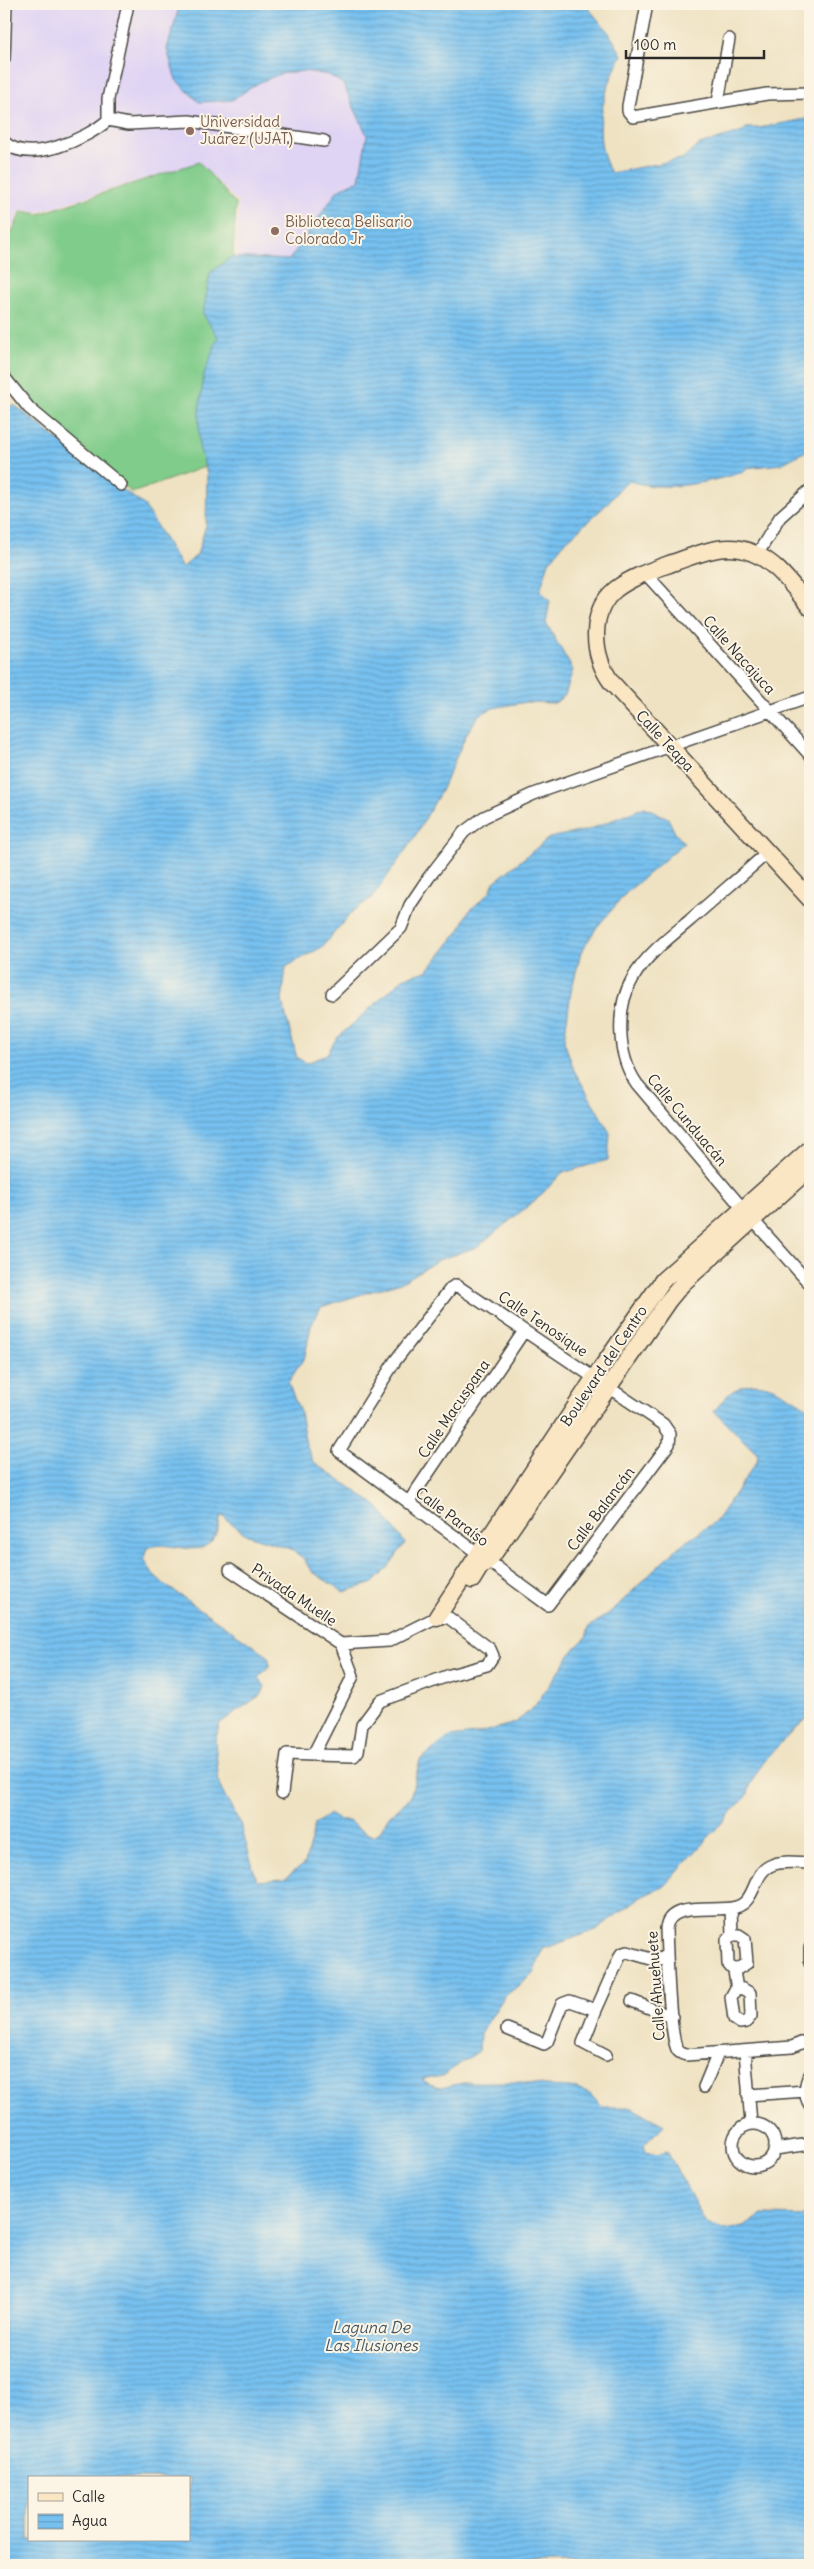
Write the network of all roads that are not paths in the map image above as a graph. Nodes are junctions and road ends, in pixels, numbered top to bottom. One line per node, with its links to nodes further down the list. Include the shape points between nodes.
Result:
1 (6, 4): 5 (street)
2 (128, 4): 8 (street, via 108,100)
3 (647, 4): 7 (street, via 630,92 630,116)
4 (729, 39): 7 (street)
5 (4, 60)
6 (810, 94): 7 (street, via 767,94)
7 (718, 102)
8 (108, 120): 9 (street, via 129,124 189,121); 10 (street, via 86,136 50,148 20,151)
9 (324, 141)
10 (4, 142)
11 (4, 377): 12 (street, via 29,408)
12 (120, 485)
13 (810, 490): 14 (street, via 780,517)
14 (757, 555): 15 (street, Calle Teapa, via 735,548 714,549); 16 (street, Calle Teapa, via 777,569)
15 (646, 574): 18 (street, Calle Nacajuca); 19 (street, Calle Teapa, via 626,583 609,597 598,619 595,643 608,678)
16 (810, 607)
17 (810, 697): 18 (street)
18 (770, 711): 19 (street); 20 (street, Calle Nacajuca)
19 (669, 744): 21 (street, Calle Teapa); 23 (street, via 517,800 474,824 460,836 429,877 410,905 401,928)
20 (810, 755)
21 (767, 853): 22 (street, Calle Teapa); 26 (street, Calle Cunduacán, via 642,966 628,990 622,1022 624,1058 632,1078)
22 (810, 899)
23 (332, 994)
24 (810, 1149): 26 (street, Boulevard del Centro)
25 (810, 1168): 26 (street, Boulevard del Centro)
26 (749, 1215): 27 (street, Calle Cunduacán); 29 (street, Boulevard del Centro, via 666,1277); 30 (street, Boulevard del Centro, via 678,1288)
27 (809, 1280)
28 (524, 1331): 29 (street, Calle Tenosique); 32 (street, Calle Tenosique, via 456,1285 395,1362); 33 (street, Calle Macuspana)
29 (594, 1377): 30 (street, Calle Tenosique); 34 (street, Boulevard del Centro)
30 (608, 1387): 31 (street, Calle Tenosique); 34 (street, Boulevard del Centro)
31 (668, 1430): 36 (street, Calle Balancán, via 668,1444)
32 (339, 1452): 33 (street, Calle Paraíso)
33 (408, 1503): 34 (street, Calle Paraíso)
34 (477, 1565): 36 (street, Calle Paraíso); 37 (street, Boulevard del Centro)
35 (230, 1570): 38 (street, Privada Muelle)
36 (548, 1605)
37 (443, 1617): 38 (street, via 389,1641); 39 (street, via 492,1652 488,1665 450,1675 380,1701 362,1725 358,1751 354,1756)
38 (341, 1644): 39 (street, via 353,1676)
39 (313, 1755): 40 (street, via 287,1754)
40 (282, 1794)
41 (810, 1863): 42 (street, via 769,1866 763,1870 748,1900)
42 (732, 1908): 43 (street); 45 (street, Calle Ahuehuete, via 682,1911 670,1917 666,1924)
43 (732, 1935): 47 (street, via 727,1940 728,1964); 47 (street, via 745,1939 747,1962)
44 (810, 1948): 46 (street)
45 (667, 1954): 50 (street, via 658,1962 627,1952 621,1954); 51 (street, Calle Ahuehuete)
46 (810, 1963)
47 (734, 1970): 48 (street)
48 (736, 1986): 48 (street, via 731,1997 734,2020 746,2022 751,2016 750,1993)
49 (632, 2001): 51 (street)
50 (596, 2010): 52 (street, via 565,2002 544,2044); 56 (street, via 583,2043)
51 (672, 2017): 55 (street, Calle Ahuehuete, via 676,2047 680,2053)
52 (507, 2030)
53 (810, 2039): 54 (street, via 792,2047)
54 (745, 2051): 55 (street); 60 (street)
55 (718, 2053): 58 (street)
56 (606, 2056)
57 (810, 2075): 59 (street)
58 (704, 2087)
59 (806, 2090): 60 (street); 61 (street)
60 (748, 2095): 62 (street)
61 (810, 2105)
62 (751, 2123): 64 (street, via 767,2128 773,2135); 64 (street, via 742,2127 732,2140 734,2153 742,2163 753,2168 762,2166 769,2161)
63 (810, 2144): 64 (street)
64 (775, 2149)

